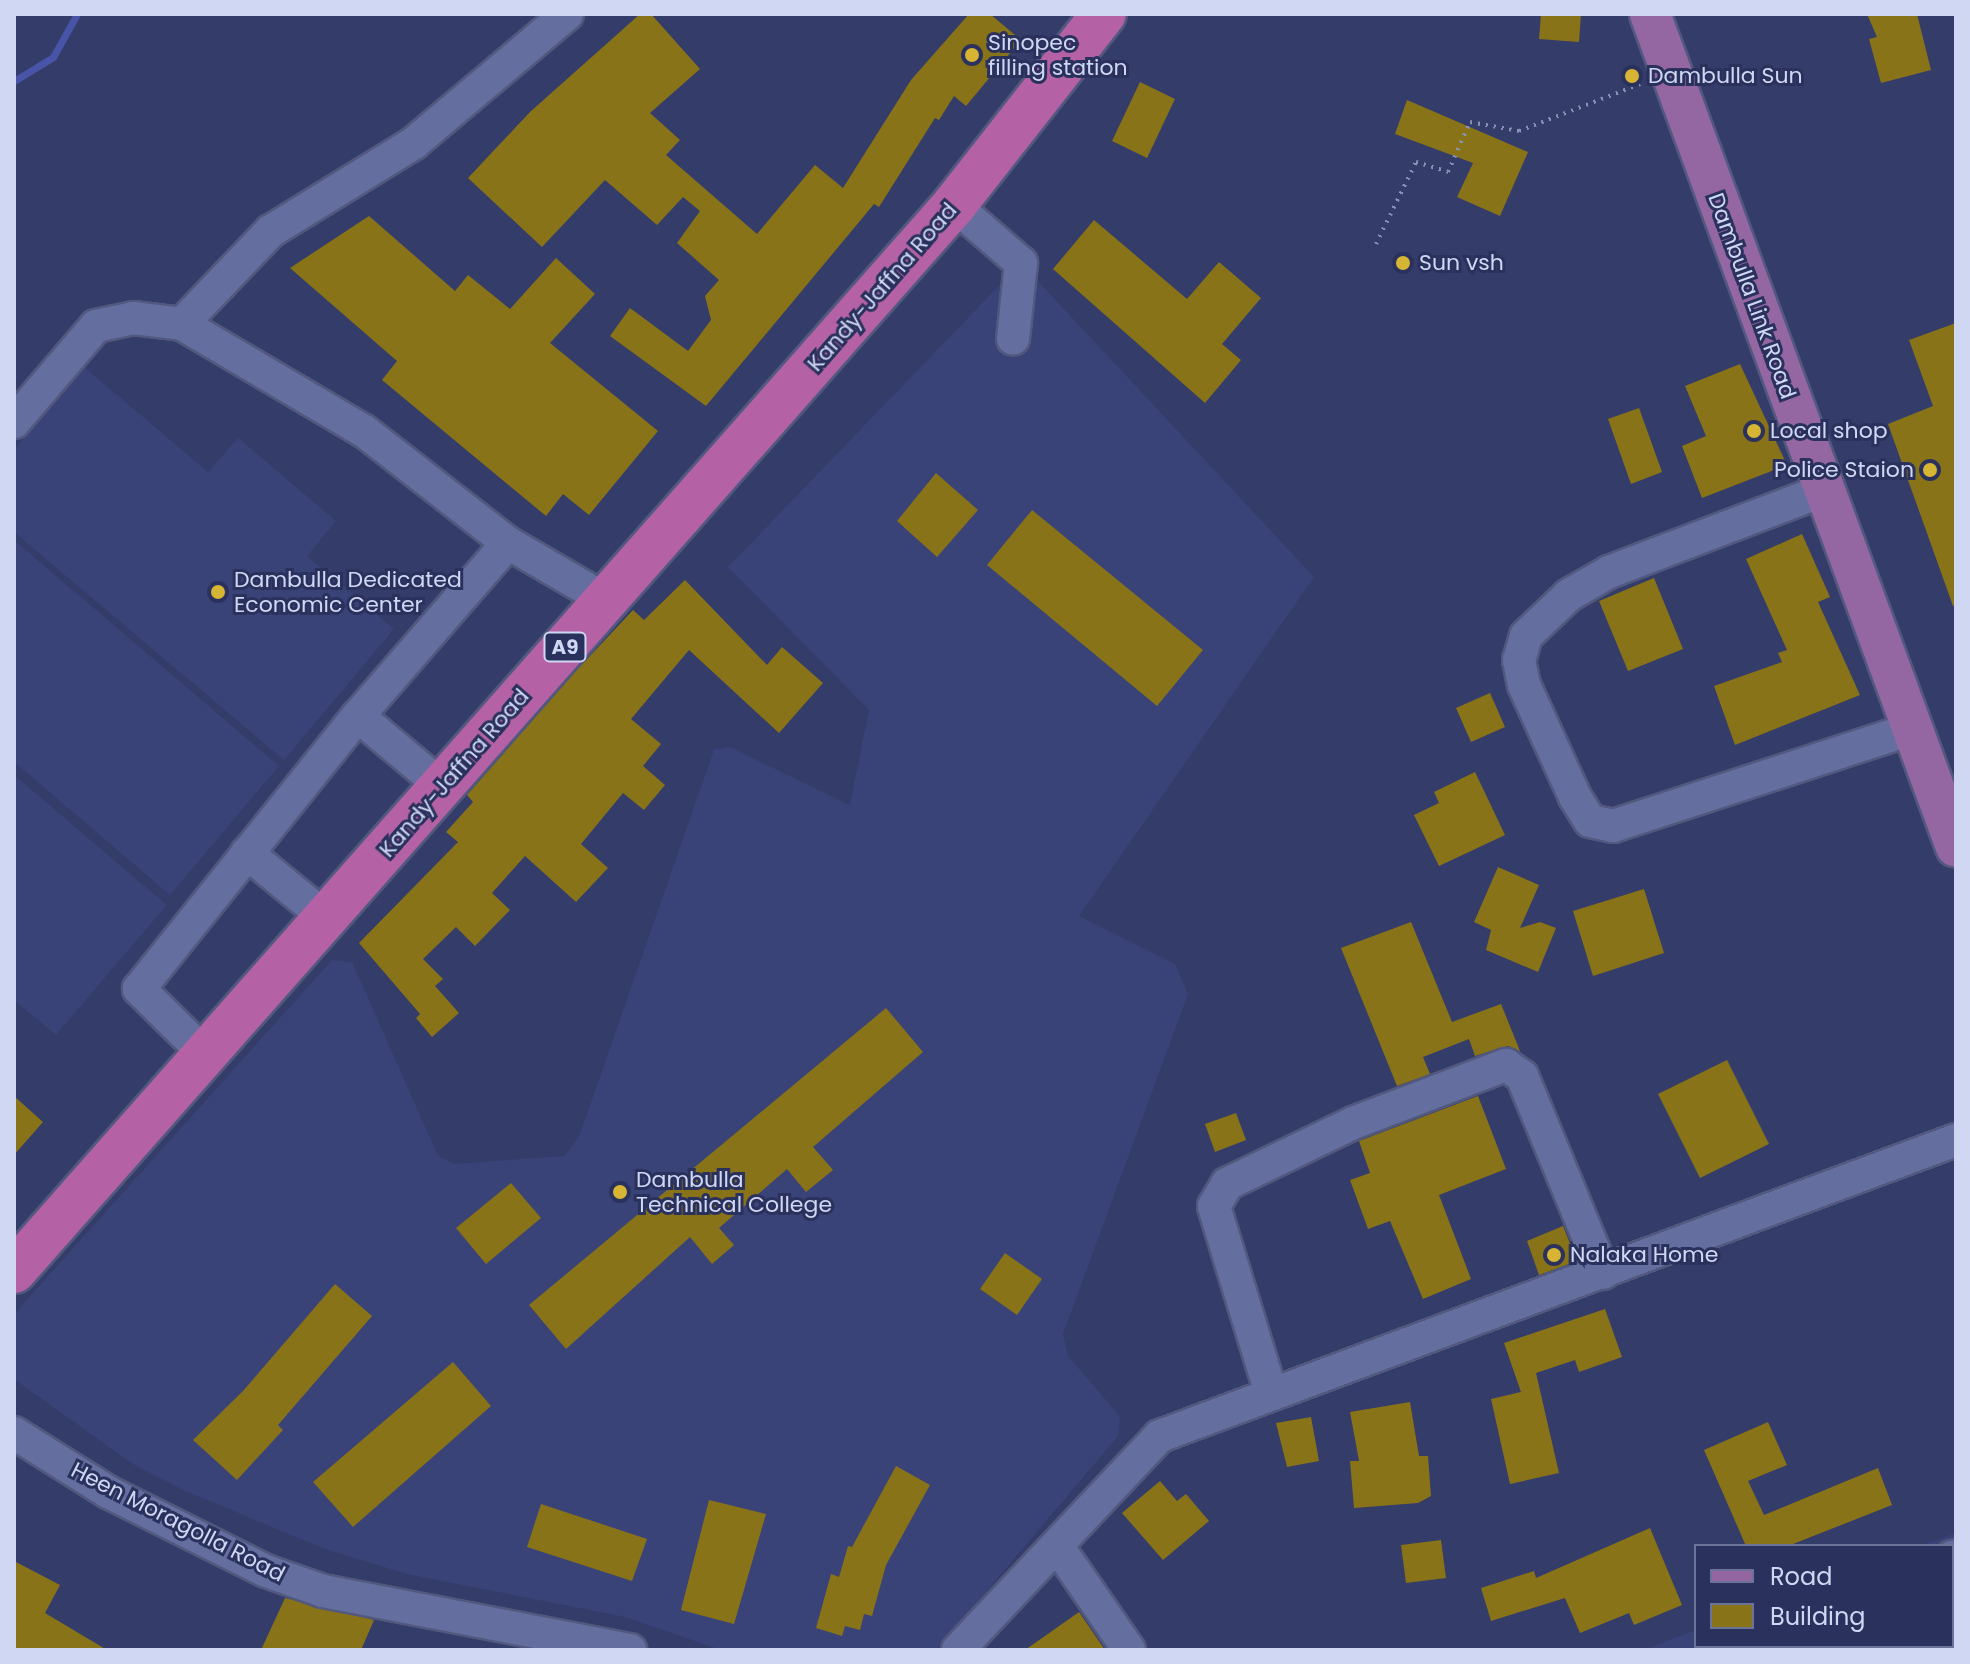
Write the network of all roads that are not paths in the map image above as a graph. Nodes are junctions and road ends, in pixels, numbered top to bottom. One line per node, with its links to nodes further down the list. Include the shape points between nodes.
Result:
1 (567, 14): 5 (street, via 414,143 271,231)
2 (1104, 14): 4 (highway, Kandy-Jaffna Road / A9)
3 (1650, 14): 8 (main road, Dambulla Link Road)
4 (954, 205): 6 (street, via 1021,263); 10 (highway, Kandy-Jaffna Road / A9)
5 (182, 324): 7 (street, via 133,318 96,326); 9 (street, via 364,431)
6 (1013, 339)
7 (14, 422)
8 (1822, 491): 12 (main road, Dambulla Link Road); 12 (street, via 1609,572 1569,595 1526,636 1519,660 1524,685 1590,821 1613,826)
9 (508, 543): 10 (street); 11 (street)
10 (606, 600): 13 (highway, Kandy-Jaffna Road / A9)
11 (358, 716): 13 (street); 15 (street)
12 (1912, 729): 14 (main road, Dambulla Link Road)
13 (443, 787): 16 (highway, Kandy-Jaffna Road / A9)
14 (1956, 847)
15 (247, 853): 16 (street); 17 (street, via 139,989)
16 (326, 918): 17 (highway, Kandy-Jaffna Road / A9)
17 (205, 1054): 19 (highway, Kandy-Jaffna Road / A9)
18 (1956, 1140): 20 (street)
19 (14, 1271)
20 (1603, 1273): 21 (street); 21 (street, via 1522,1076 1506,1065 1353,1123 1227,1184 1214,1206)
21 (1271, 1393): 23 (street, via 1160,1436)
22 (14, 1433): 24 (street, Heen Moragolla Road, via 108,1492 280,1576 323,1591)
23 (1058, 1547): 25 (street); 26 (street)
24 (630, 1650)
25 (958, 1650)
26 (1129, 1650)

